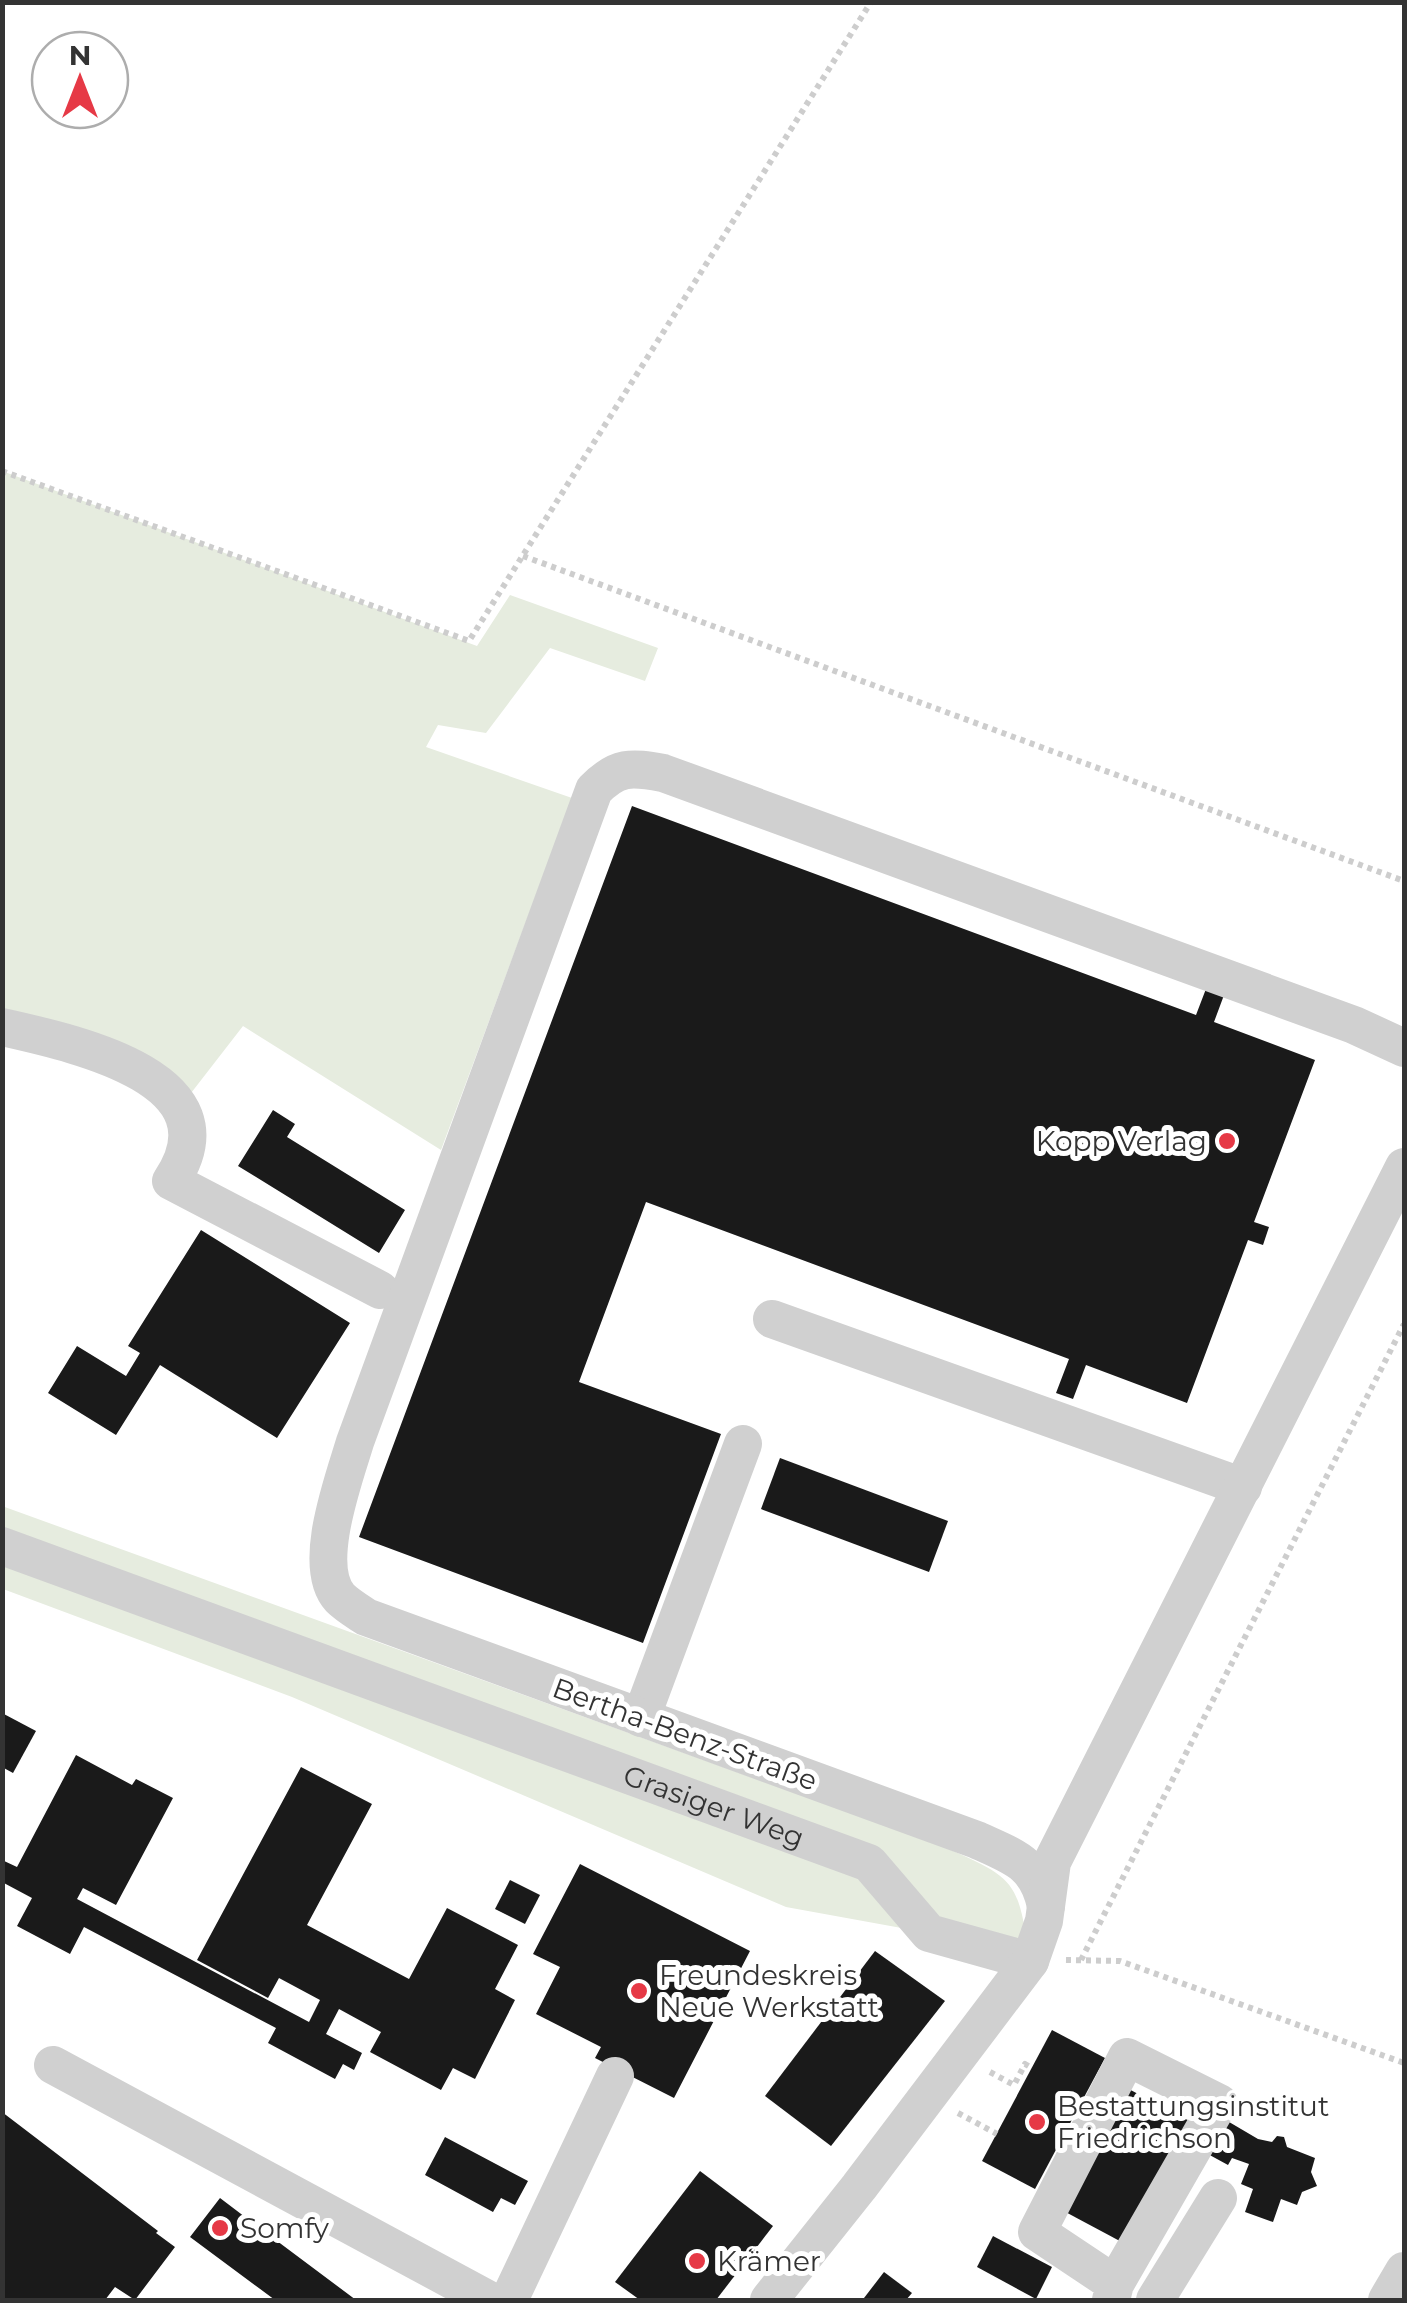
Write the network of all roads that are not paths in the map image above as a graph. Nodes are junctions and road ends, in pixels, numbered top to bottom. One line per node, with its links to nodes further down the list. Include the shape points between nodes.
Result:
1 (2, 1027): 4 (street, via 127,1063 172,1094 189,1130 186,1159 171,1182)
2 (1404, 1048): 9 (street, Bertha-Benz-Straße, via 663,773 636,768 610,774 594,790 354,1442 328,1560 337,1596 366,1617)
3 (1404, 1167): 7 (street)
4 (380, 1290)
5 (772, 1319): 7 (street)
6 (743, 1444): 9 (street)
7 (1243, 1487): 10 (street, via 1052,1862)
8 (2, 1546): 11 (street, Grasiger Weg, via 869,1863 930,1933)
9 (641, 1718): 10 (street, Bertha-Benz-Straße, via 1017,1858 1041,1882)
10 (1046, 1906): 11 (street)
11 (1030, 1961): 19 (street)
12 (53, 2064): 17 (street)
13 (615, 2076): 18 (street)
14 (1218, 2198): 20 (street)
15 (1404, 2271): 21 (street)
16 (1113, 2292): 16 (street, via 1037,2232 1127,2057 1218,2102)
17 (489, 2300)
18 (509, 2300)
19 (769, 2300)
20 (1155, 2300)
21 (1388, 2300)

